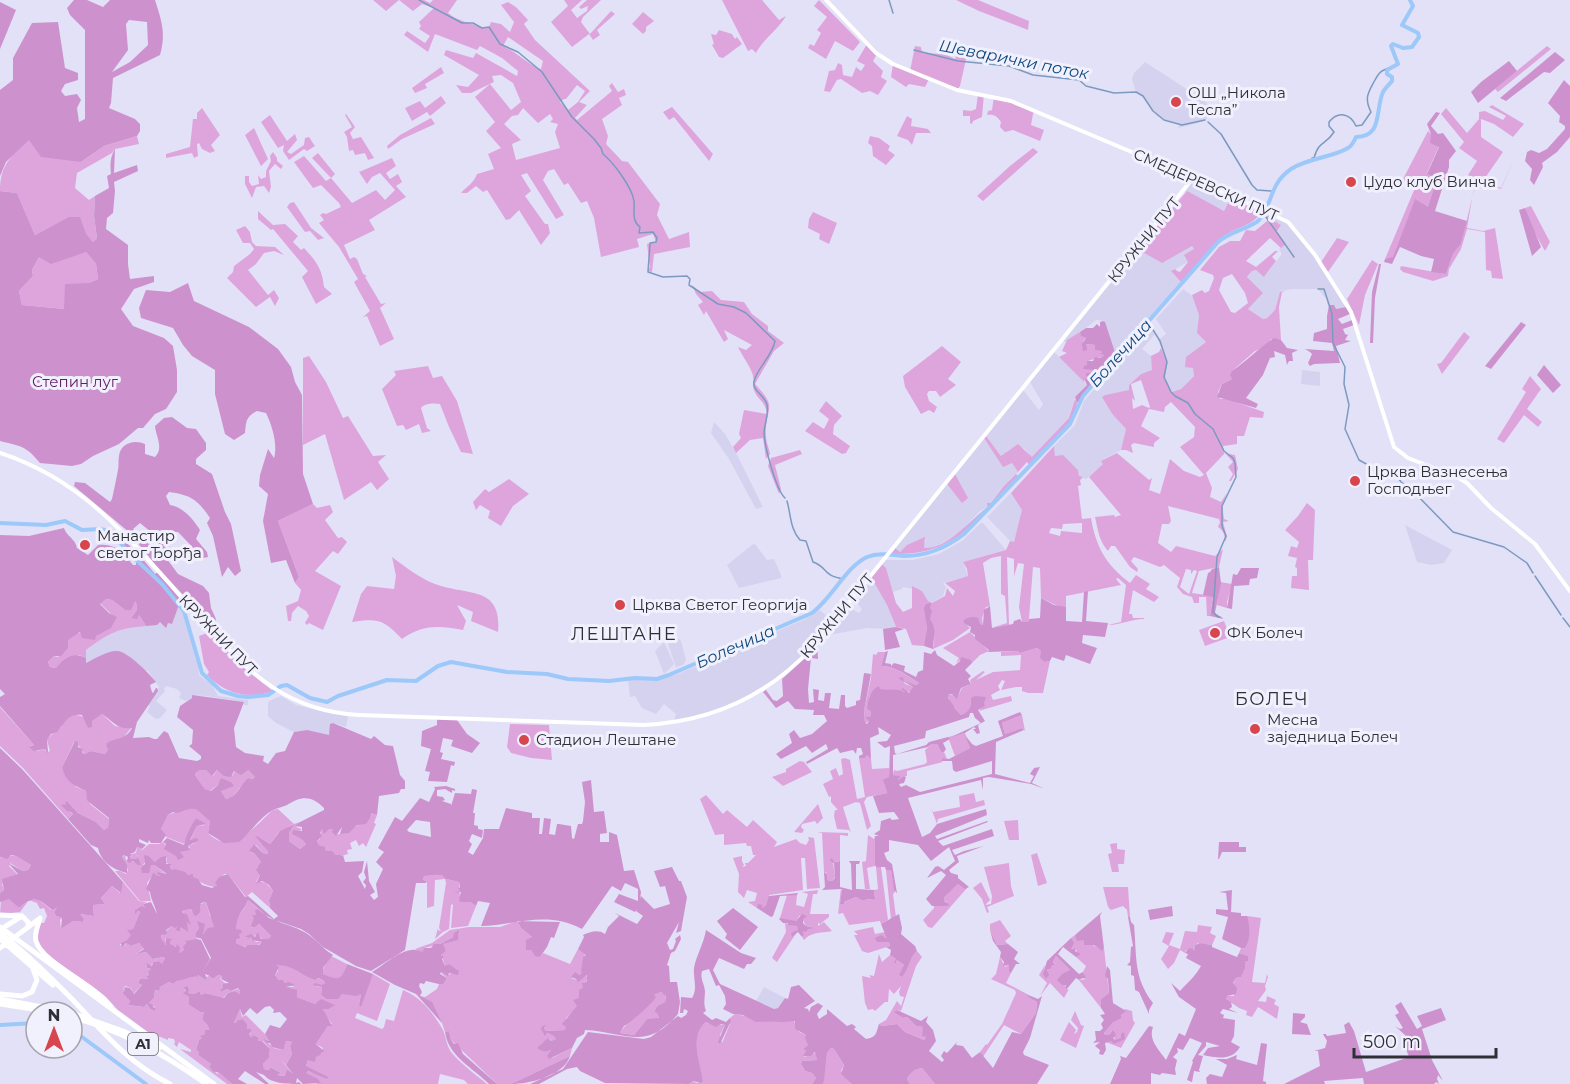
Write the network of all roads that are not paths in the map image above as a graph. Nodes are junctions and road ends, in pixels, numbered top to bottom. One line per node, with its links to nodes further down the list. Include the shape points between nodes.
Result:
1 (826, 0): 2 (main road, СМЕДЕРЕВСКИ ПУТ, via 876,54 893,64 957,90 1011,100 1184,174)
2 (1192, 181): 3 (main road, КРУЖНИ ПУТ, via 815,645 788,672 753,696 695,718 644,725 344,714 315,708 275,691 237,658 116,526 83,497 55,478); 5 (main road, СМЕДЕРЕВСКИ ПУТ, via 1267,211 1296,229 1349,310 1394,447 1408,458 1457,477)
3 (0, 453)
4 (1472, 481): 5 (main road)
5 (1471, 487): 6 (main road, СМЕДЕРЕВСКИ ПУТ, via 1536,544)
6 (1570, 591)
7 (0, 915): 8 (highway)
8 (22, 915): 9 (highway); 10 (highway)
9 (28, 927): 12 (highway); 20 (highway, via 40,918 36,936 42,951 101,995)
10 (0, 930): 15 (highway); 20 (highway)
11 (0, 939): 13 (highway)
12 (0, 948)
13 (27, 961): 14 (highway, via 37,978 32,992 22,996); 16 (highway)
14 (0, 994)
15 (72, 1000)
16 (72, 1000)
17 (0, 1001): 18 (highway, A1); 19 (highway, A1)
18 (24, 1005)
19 (24, 1006)
20 (114, 1011): 24 (highway)
21 (84, 1013): 25 (highway, via 126,1057)
22 (84, 1018): 24 (highway, A1, via 132,1035)
23 (84, 1019): 26 (highway, A1, via 170,1058)
24 (178, 1059): 27 (highway, A1)
25 (170, 1084)
26 (206, 1084)
27 (214, 1084)

